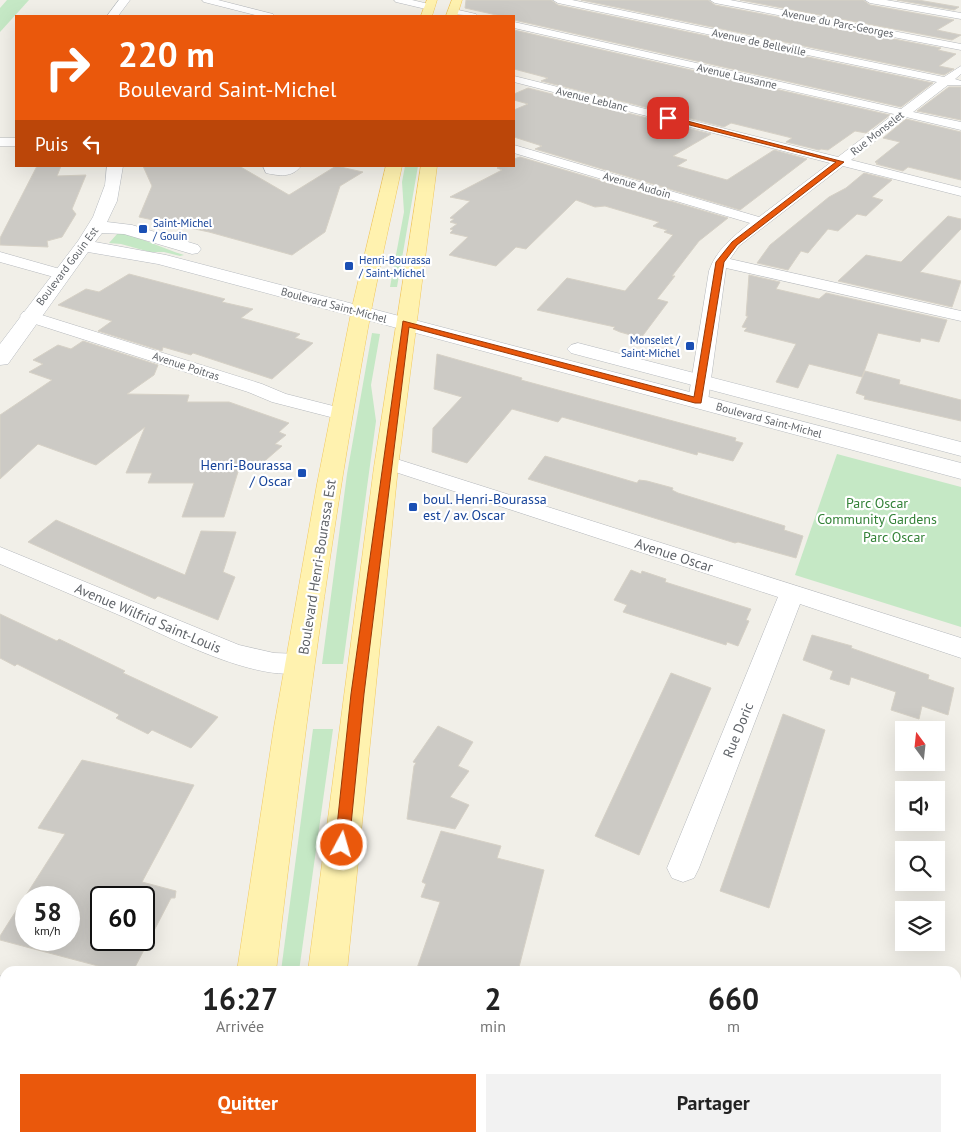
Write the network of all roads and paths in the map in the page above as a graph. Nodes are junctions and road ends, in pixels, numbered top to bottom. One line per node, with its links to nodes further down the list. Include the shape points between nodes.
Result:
1 (126, 0): 10 (street)
2 (207, 0): 11 (street)
3 (400, 0): 8 (street)
4 (457, 0): 9 (main road)
5 (558, 0): 17 (street, Avenue de Belleville)
6 (715, 0): 14 (street, Avenue du Parc-Georges)
7 (870, 0): 12 (street)
8 (430, 8)
9 (453, 14)
10 (113, 15)
11 (266, 15)
12 (961, 16)
13 (515, 25): 19 (street, Avenue Lausanne)
14 (961, 47)
15 (961, 70): 17 (street, Rue Monselet)
16 (515, 79): 24 (street, Avenue Leblanc)
17 (946, 81): 18 (street, Avenue de Belleville); 19 (street, Rue Monselet)
18 (961, 84)
19 (904, 113): 20 (street, Avenue Lausanne); 24 (street, Rue Monselet)
20 (961, 126)
21 (0, 142): 22 (street)
22 (15, 142)
23 (515, 149): 31 (street, Avenue Audoin)
24 (841, 162): 30 (street, Avenue Leblanc); 31 (street, Rue Monselet)
25 (115, 167): 32 (street, Boulevard Gouin Est, via 112,193)
26 (270, 167): 27 (street, via 279,172)
27 (293, 167)
28 (394, 167): 38 (main road, Boulevard Henri-Bourassa Est)
29 (429, 167): 38 (main road, Boulevard Henri-Bourassa Est)
30 (961, 192)
31 (761, 222): 36 (street, Rue Monselet, via 734,243)
32 (97, 227): 33 (street, Boulevard Gouin Est); 34 (street, via 126,229)
33 (83, 246): 37 (street, Boulevard Gouin Est); 38 (street, Boulevard Saint-Michel)
34 (210, 254)
35 (0, 257): 37 (street)
36 (720, 262): 40 (street); 43 (street, Rue Monselet)
37 (61, 274): 39 (street, Boulevard Gouin Est)
38 (386, 304): 43 (street, Boulevard Saint-Michel); 44 (main road, Boulevard Henri-Bourassa Est); 46 (main road, Boulevard Henri-Bourassa Est)
39 (29, 316): 42 (street, Boulevard Gouin Est); 44 (street, Avenue Poitras, via 279,398)
40 (961, 316)
41 (542, 340): 43 (street, Boulevard Saint-Michel)
42 (0, 359)
43 (700, 391): 45 (street, Boulevard Saint-Michel); 47 (street, Boulevard Saint-Michel)
44 (342, 414): 51 (main road, Boulevard Henri-Bourassa Est)
45 (961, 449)
46 (387, 462): 49 (street, Avenue Oscar); 54 (main road, Boulevard Henri-Bourassa Est, via 357,694)
47 (961, 471)
48 (0, 555): 51 (street, Avenue Wilfrid Saint-Louis, via 234,654 267,662)
49 (792, 593): 50 (street, Avenue Oscar); 52 (street, Rue Doric)
50 (961, 648)
51 (301, 664): 53 (main road, Boulevard Henri-Bourassa Est)
52 (683, 868)
53 (257, 966)
54 (328, 966)

